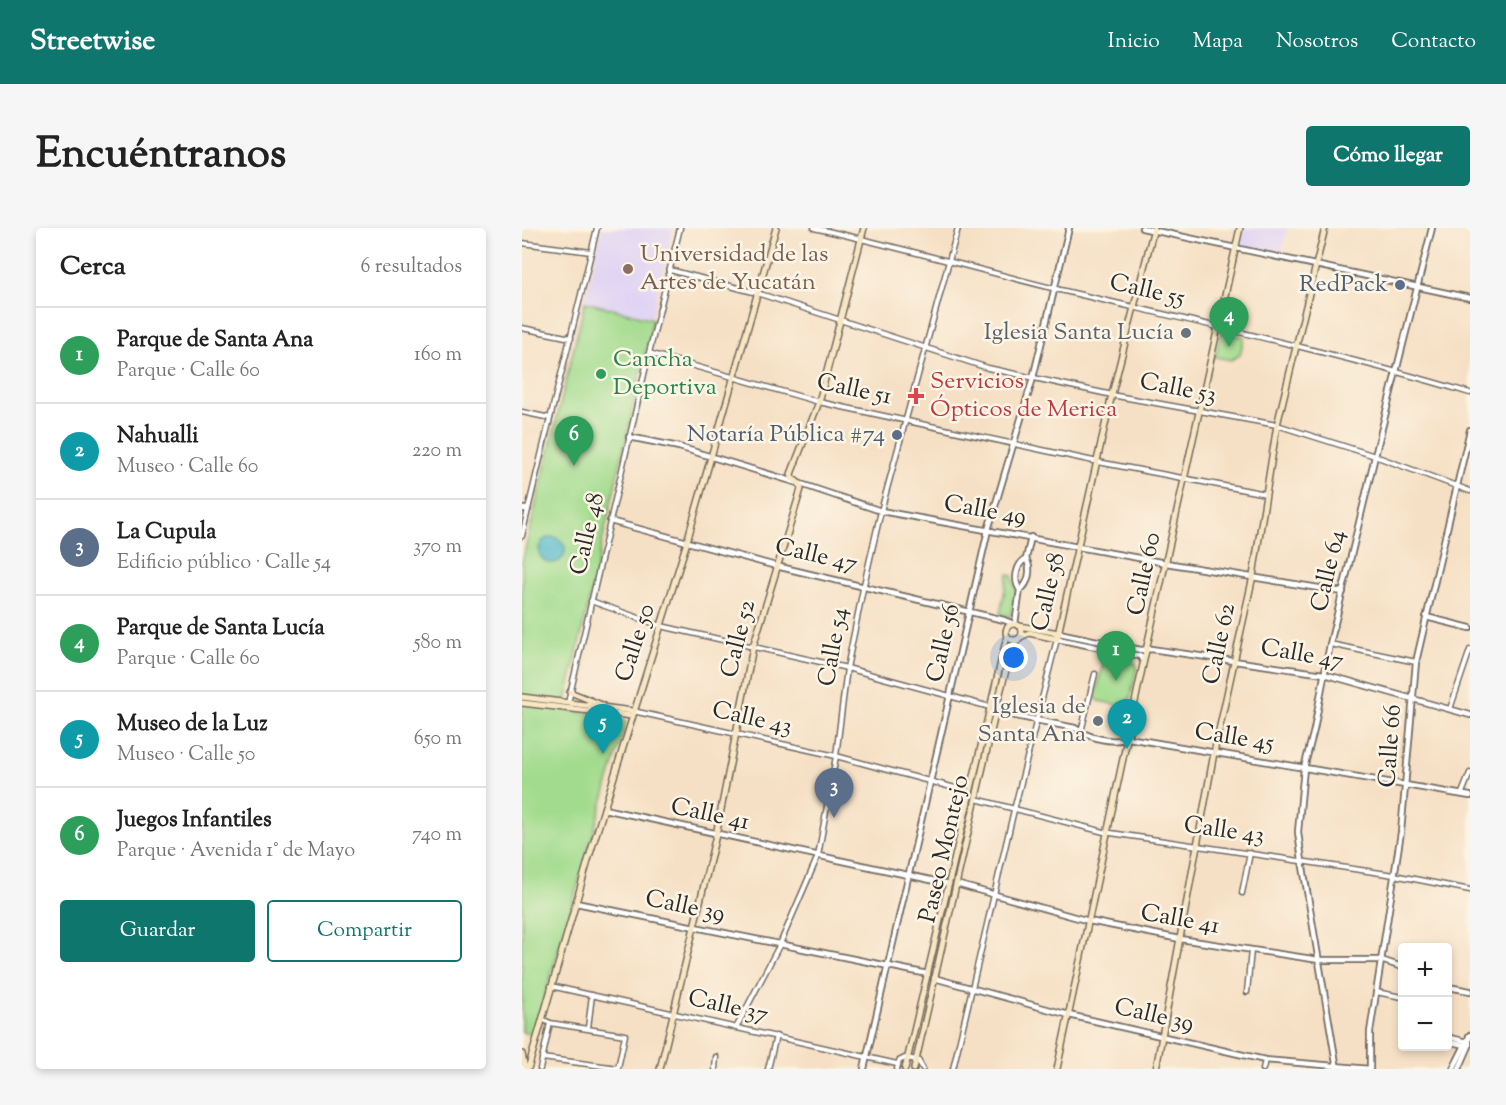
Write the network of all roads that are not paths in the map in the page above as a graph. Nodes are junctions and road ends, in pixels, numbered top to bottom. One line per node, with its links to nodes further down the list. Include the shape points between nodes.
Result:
1 (597, 228): 16 (street)
2 (680, 228): 19 (street, Calle 48)
3 (776, 228): 22 (main road, Calle 50)
4 (814, 228): 13 (street, Calle 55)
5 (864, 228): 13 (main road, Calle 52)
6 (958, 228): 17 (street, Calle 54)
7 (1069, 228): 21 (street, Calle 56)
8 (1142, 228): 12 (street)
9 (1240, 228): 15 (main road, Calle 60)
10 (1325, 228): 18 (main road, Calle 62)
11 (1432, 228): 20 (street, Calle 64)
12 (1154, 229): 15 (street); 24 (main road, Calle 58)
13 (861, 238): 17 (street, Calle 55); 25 (main road, Calle 52)
14 (522, 243): 16 (street)
15 (1236, 248): 18 (street); 26 (main road, Calle 60)
16 (591, 252): 28 (street)
17 (950, 261): 21 (street, Calle 55); 30 (street, Calle 54)
18 (1316, 266): 20 (street); 29 (main road, Calle 62)
19 (670, 270): 22 (street, Calle 53); 31 (street, Calle 48)
20 (1418, 286): 23 (street); 32 (street, Calle 64)
21 (1055, 289): 24 (street, Calle 55); 34 (street, Calle 56)
22 (757, 293): 25 (street, Calle 53); 33 (main road, Calle 50)
23 (1470, 298)
24 (1134, 307): 26 (street, Calle 55); 36 (main road, Calle 58)
25 (841, 319): 30 (street, Calle 53); 37 (main road, Calle 52)
26 (1218, 327): 29 (street, Calle 55); 38 (main road, Calle 60)
27 (522, 328): 28 (street)
28 (571, 338): 40 (street)
29 (1296, 345): 32 (street, Calle 55); 42 (main road, Calle 62)
30 (926, 349): 34 (street, Calle 53); 41 (street, Calle 54)
31 (648, 353): 33 (street, Calle 51); 44 (street, Calle 48)
32 (1396, 370): 35 (street, Calle 55); 46 (street, Calle 64)
33 (733, 378): 37 (street, Calle 51); 47 (main road, Calle 50)
34 (1033, 378): 36 (street, Calle 53); 45 (street, Calle 56)
35 (1470, 393)
36 (1112, 394): 38 (street, Calle 53); 48 (main road, Calle 58)
37 (819, 402): 41 (street, Calle 51); 50 (main road, Calle 52, via 791,474)
38 (1200, 411): 42 (street, Calle 53); 49 (main road, Calle 60)
39 (522, 412): 40 (street)
40 (550, 418): 54 (street)
41 (906, 420): 45 (street, Calle 51); 55 (street, Calle 54)
42 (1277, 425): 46 (street, Calle 53); 53 (main road, Calle 62)
43 (1470, 430): 51 (street, Calle 66)
44 (629, 437): 47 (street, Calle 49); 56 (street, Calle 48)
45 (1013, 444): 48 (street, Calle 51); 57 (street, Calle 56)
46 (1375, 456): 51 (street, Calle 53); 68 (street, Calle 64)
47 (711, 457): 50 (street, Calle 49); 60 (main road, Calle 50)
48 (1098, 462): 49 (street, Calle 51); 61 (main road, Calle 58)
49 (1185, 477): 53 (street, Calle 51); 63 (main road, Calle 60)
50 (798, 483): 55 (street, Calle 49); 64 (main road, Calle 52, via 800,490)
51 (1457, 486): 52 (street, Calle 53); 71 (street, Calle 66)
52 (1470, 490)
53 (1267, 494): 65 (main road, Calle 62)
54 (525, 509): 58 (street)
55 (881, 511): 57 (street, Calle 49); 66 (street, Calle 54)
56 (610, 520): 60 (street, Calle 47); 69 (street, Calle 48)
57 (988, 530): 59 (street, Calle 49); 70 (street, Calle 56)
58 (522, 536)
59 (1031, 537): 61 (street, Calle 49); 62 (street)
60 (686, 543): 64 (street, Calle 47); 73 (main road, Calle 50)
61 (1078, 547): 63 (street, Calle 49); 76 (main road, Calle 58)
62 (1026, 559): 67 (street, via 1028,578); 67 (street, via 1017,573)
63 (1166, 563): 65 (street, Calle 49); 81 (main road, Calle 60)
64 (776, 566): 66 (street, Calle 47); 80 (main road, Calle 52)
65 (1253, 576): 68 (street, Calle 49); 84 (main road, Calle 62)
66 (864, 586): 70 (street, Calle 47); 86 (street, Calle 54)
67 (1020, 590): 72 (street)
68 (1343, 592): 79 (street, Calle 64)
69 (591, 601): 73 (street); 89 (street, Calle 48)
70 (970, 611): 72 (street, Calle 47); 91 (street, Calle 56)
71 (1426, 616): 74 (street); 85 (street, Calle 66)
72 (1016, 625): 75 (main road, via 1007,629); 76 (main road, Calle 47); 77 (main road, via 1022,631)
73 (661, 626): 80 (street); 99 (main road, Calle 50)
74 (1470, 628)
75 (1007, 636): 77 (main road, via 1012,640); 95 (main road)
76 (1058, 636): 77 (main road, Calle 47, via 1029,633); 78 (street, Calle 47); 101 (street, Calle 58)
77 (1019, 638): 98 (main road, Paseo Montejo, via 1012,647)
78 (1073, 639): 81 (street, Calle 47); 83 (street, Calle 47, via 1140,656)
79 (1330, 644): 85 (street); 88 (street, Calle 64)
80 (753, 647): 86 (street); 103 (main road, Calle 52)
81 (1146, 650): 83 (main road, Calle 60); 84 (street, Calle 47)
82 (1470, 650): 97 (street)
83 (1143, 661): 104 (main road, Calle 60)
84 (1234, 662): 88 (street, Calle 47); 105 (main road, Calle 62)
85 (1416, 662): 92 (street, Calle 66)
86 (847, 668): 91 (street); 106 (street, Calle 54)
87 (1095, 674): 102 (street)
88 (1324, 674): 92 (street, Calle 47); 107 (street, Calle 64)
89 (570, 692): 94 (street, Calle 48); 96 (main road)
90 (522, 697): 94 (main road, Calle 43)
91 (949, 697): 95 (street); 109 (street, Calle 56)
92 (1412, 698): 97 (street, Calle 47); 110 (street, Calle 66)
93 (522, 703): 94 (main road, Calle 43)
94 (567, 706): 96 (main road, Calle 43); 99 (main road, Calle 43)
95 (990, 707): 111 (main road)
96 (609, 708): 99 (main road, Calle 43)
97 (1450, 709): 100 (street, Calle 47)
98 (996, 712): 101 (street, Calle 45); 114 (main road, Paseo Montejo)
99 (633, 714): 103 (street, Calle 43); 115 (main road, Calle 50)
100 (1470, 715)
101 (1036, 721): 102 (street, Calle 45); 116 (street, Calle 58)
102 (1081, 732): 104 (street, Calle 45, via 1119,741)
103 (736, 734): 106 (street, Calle 43); 118 (main road, Calle 52)
104 (1128, 738): 105 (street, Calle 45); 117 (main road, Calle 60)
105 (1214, 753): 107 (street, Calle 45); 119 (main road, Calle 62)
106 (836, 756): 109 (street, Calle 43); 121 (street, Calle 54)
107 (1304, 768): 110 (street, Calle 45); 122 (street, Calle 64, via 1298,832)
108 (1470, 773): 112 (street)
109 (931, 782): 111 (street, Calle 43); 123 (street, Calle 56)
110 (1406, 784): 112 (street, Calle 45); 124 (street, Calle 66)
111 (971, 792): 125 (main road)
112 (1462, 793): 113 (street, Calle 45)
113 (1470, 796)
114 (976, 799): 116 (street, Calle 43); 125 (main road, Paseo Montejo)
115 (604, 809): 118 (street, Calle 41); 129 (main road, Calle 50)
116 (1014, 810): 117 (street, Calle 43); 128 (street, Calle 58)
117 (1108, 832): 119 (street, Calle 43); 130 (main road, Calle 60)
118 (716, 835): 121 (street, Calle 41); 131 (main road, Calle 52)
119 (1198, 845): 120 (street, Calle 43); 132 (main road, Calle 62)
120 (1250, 853): 122 (street, Calle 43); 127 (street)
121 (818, 856): 123 (street, Calle 41); 133 (street, Calle 54)
122 (1302, 861): 124 (street, Calle 43); 135 (street, Calle 64)
123 (909, 874): 125 (street, Calle 41); 137 (street, Calle 56)
124 (1394, 875): 126 (street, Calle 43); 136 (street, Calle 66)
125 (953, 884): 128 (street, Calle 41); 139 (main road, Paseo Montejo)
126 (1470, 890)
127 (1242, 893)
128 (995, 895): 130 (street, Calle 41); 141 (street, Calle 58)
129 (576, 903): 131 (street, Calle 39); 140 (main road, Calle 50)
130 (1089, 921): 132 (street, Calle 41); 149 (main road, Calle 60)
131 (695, 928): 133 (street, Calle 39); 148 (main road, Calle 52)
132 (1180, 939): 134 (street, Calle 41); 155 (main road, Calle 62)
133 (780, 944): 137 (street, Calle 39); 153 (street, Calle 54)
134 (1251, 950): 135 (street, Calle 41); 144 (street)
135 (1319, 960): 136 (street, Calle 41); 168 (street, Calle 64)
136 (1381, 960): 138 (street, Calle 41); 145 (street, Calle 66)
137 (887, 966): 139 (street, Calle 39); 161 (street, Calle 56)
138 (1398, 966)
139 (931, 976): 141 (street, Calle 39); 163 (main road); 164 (main road, Paseo Montejo)
140 (551, 986): 146 (street, Calle 37); 150 (main road, Calle 50)
141 (973, 988): 149 (street, Calle 39); 180 (street, Calle 58)
142 (1452, 988): 143 (street)
143 (1470, 991)
144 (1246, 992)
145 (1376, 992): 147 (street); 184 (street, Calle 66)
146 (592, 995): 148 (street, Calle 37); 152 (street)
147 (1398, 996)
148 (672, 1013): 153 (street, Calle 37); 173 (main road, Calle 52)
149 (1069, 1015): 155 (street, Calle 39); 181 (main road, Calle 60)
150 (542, 1019): 151 (street); 170 (main road, Calle 50)
151 (550, 1023): 152 (street); 162 (street)
152 (588, 1028): 169 (street, via 625,1035)
153 (736, 1028): 154 (street, Calle 37)
154 (776, 1036): 161 (street, Calle 37); 175 (street)
155 (1162, 1037): 165 (street, Calle 39); 182 (main road, Calle 62)
156 (1452, 1038): 157 (street)
157 (1468, 1041): 158 (street); 185 (street); 186 (street)
158 (1452, 1042)
159 (522, 1054): 170 (main road)
160 (716, 1057): 174 (street)
161 (867, 1057): 167 (street, Calle 37); 176 (street, Calle 56)
162 (542, 1058): 166 (street); 171 (street)
163 (908, 1058): 164 (street); 167 (street, via 901,1059); 177 (main road)
164 (916, 1059): 178 (main road, Paseo Montejo); 179 (street)
165 (1266, 1060): 168 (street, Calle 39); 183 (street)
166 (576, 1062): 169 (street); 172 (street)
167 (897, 1067)
168 (1337, 1067): 184 (street, Calle 39)
169 (618, 1068)
170 (526, 1069)
171 (540, 1069)
172 (575, 1069)
173 (660, 1069)
174 (715, 1069)
175 (768, 1069)
176 (864, 1069)
177 (905, 1069)
178 (914, 1069)
179 (923, 1069)
180 (953, 1069)
181 (1057, 1069)
182 (1156, 1069)
183 (1263, 1069)
184 (1370, 1069)
185 (1453, 1069)
186 (1460, 1069)

